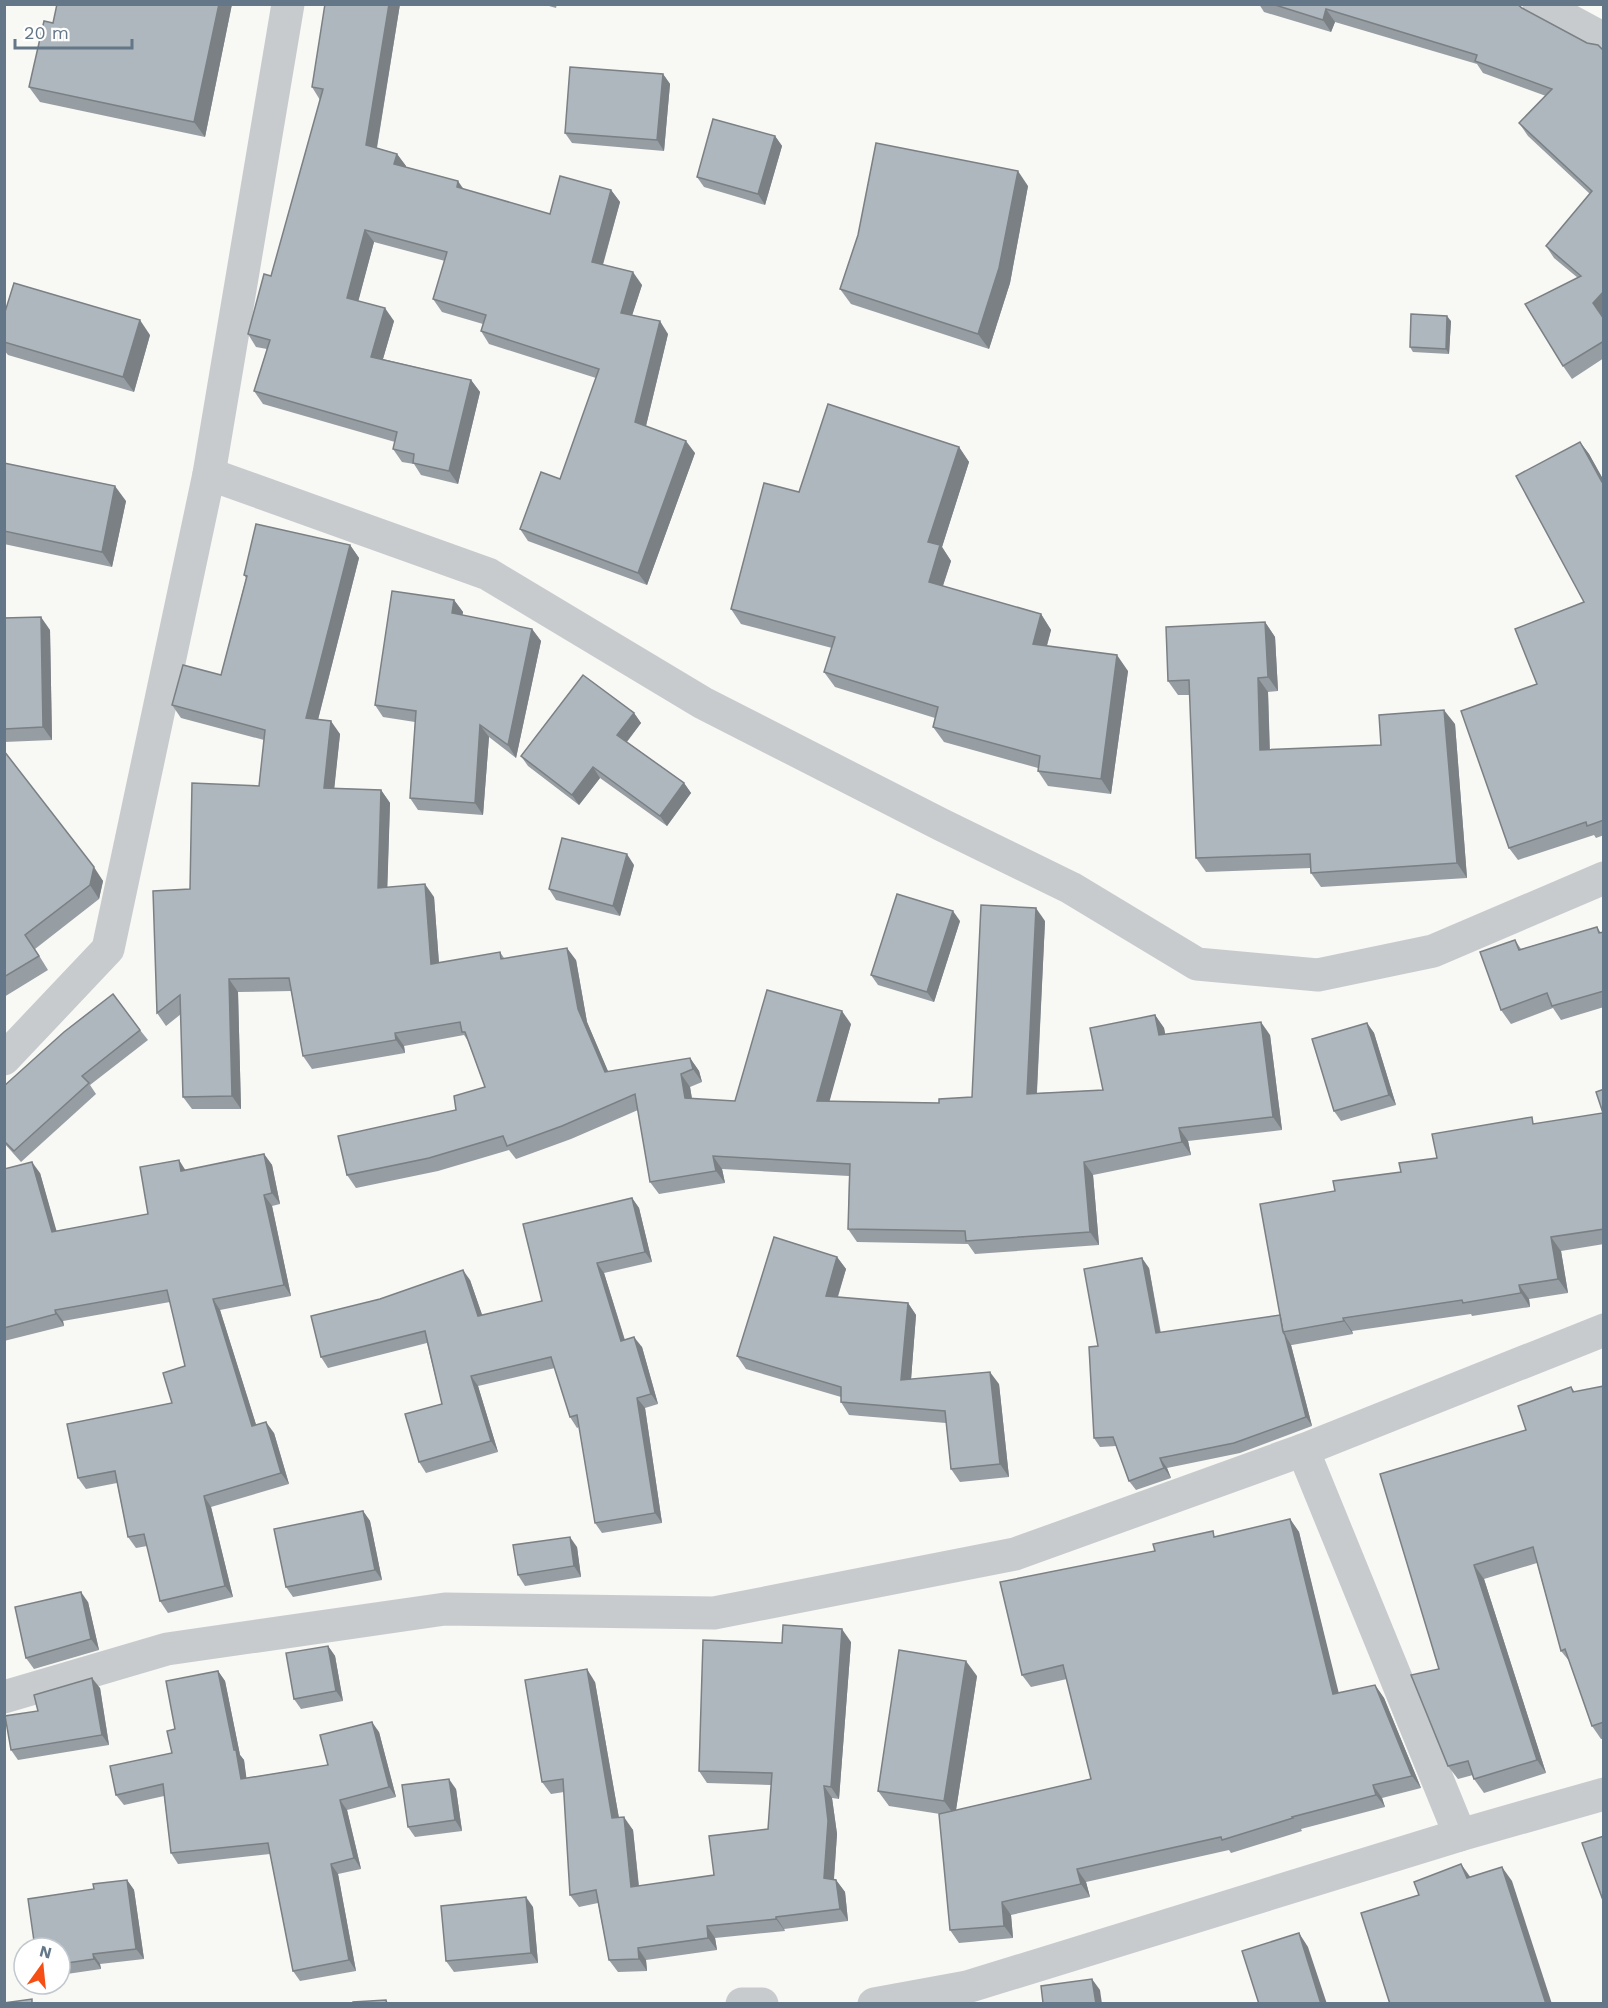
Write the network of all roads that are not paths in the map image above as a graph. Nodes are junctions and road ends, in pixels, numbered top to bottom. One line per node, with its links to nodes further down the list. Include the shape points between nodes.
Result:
1 (288, 4): 4 (street)
2 (1539, 4): 3 (street)
3 (1604, 39)
4 (209, 474): 5 (street, via 488,574 703,703 1071,888 1197,964 1318,975 1433,951); 6 (street, via 108,949)
5 (1604, 879)
6 (4, 1059)
7 (1604, 1330): 8 (street)
8 (1303, 1450): 9 (street, via 1015,1554 714,1613 445,1610 167,1649); 11 (street)
9 (4, 1697)
10 (1604, 1794): 11 (street)
11 (1460, 1835): 14 (street, via 967,1987)
12 (742, 2004): 13 (street)
13 (762, 2004)
14 (874, 2004)

